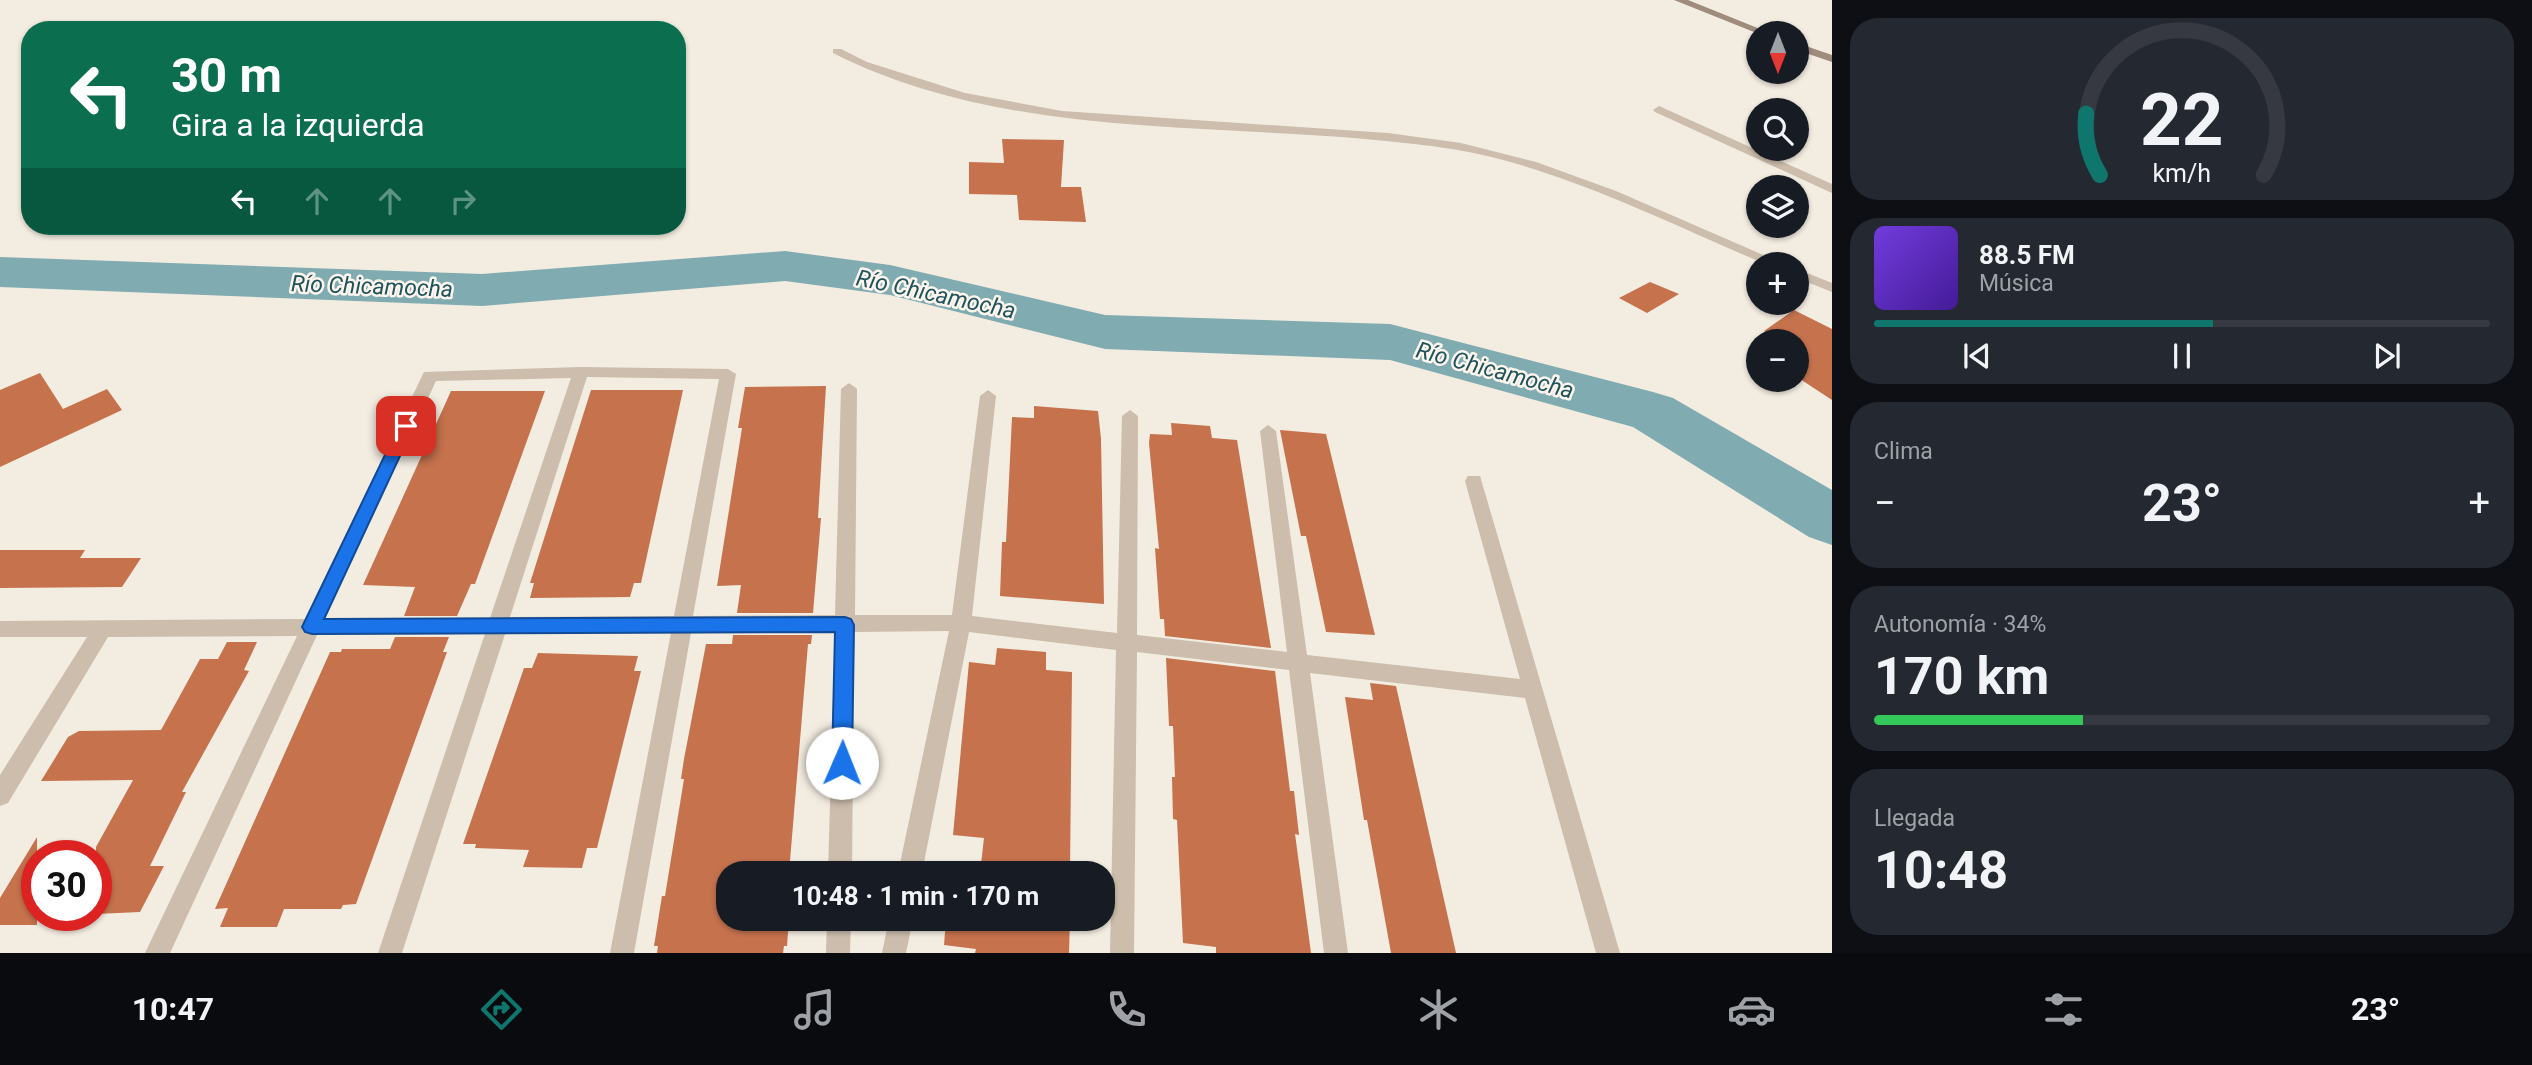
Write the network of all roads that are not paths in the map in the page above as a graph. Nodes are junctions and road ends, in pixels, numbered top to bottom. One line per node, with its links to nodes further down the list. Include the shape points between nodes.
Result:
1 (1679, 0): 2 (main road)
2 (1746, 26)
3 (837, 51): 8 (street, via 963,96 1062,115 1461,146 1600,190)
4 (1810, 51): 5 (main road)
5 (1832, 59)
6 (1659, 110): 7 (street)
7 (1832, 189)
8 (1748, 252)
9 (1809, 278): 10 (street)
10 (1832, 288)
11 (580, 372): 18 (street, via 728,374); 20 (street); 21 (street, via 430,376)
12 (849, 389): 19 (street)
13 (988, 396): 17 (street)
14 (1130, 416): 24 (street)
15 (1268, 431): 25 (street)
16 (1474, 481): 26 (street)
17 (961, 623): 19 (street); 24 (street); 29 (street)
18 (682, 625): 19 (street); 20 (street); 34 (street)
19 (845, 625): 28 (street)
20 (497, 626): 21 (street); 33 (street)
21 (312, 627): 22 (street); 32 (street)
22 (103, 628): 23 (street); 27 (street)
23 (0, 629)
24 (1127, 642): 25 (street); 37 (street)
25 (1298, 663): 26 (street); 38 (street)
26 (1532, 690): 39 (street)
27 (0, 794)
28 (840, 861)
29 (912, 861)
30 (839, 931): 35 (street)
31 (899, 931): 36 (street)
32 (158, 953)
33 (390, 953)
34 (622, 953)
35 (838, 953)
36 (894, 953)
37 (1122, 953)
38 (1336, 953)
39 (1608, 953)

